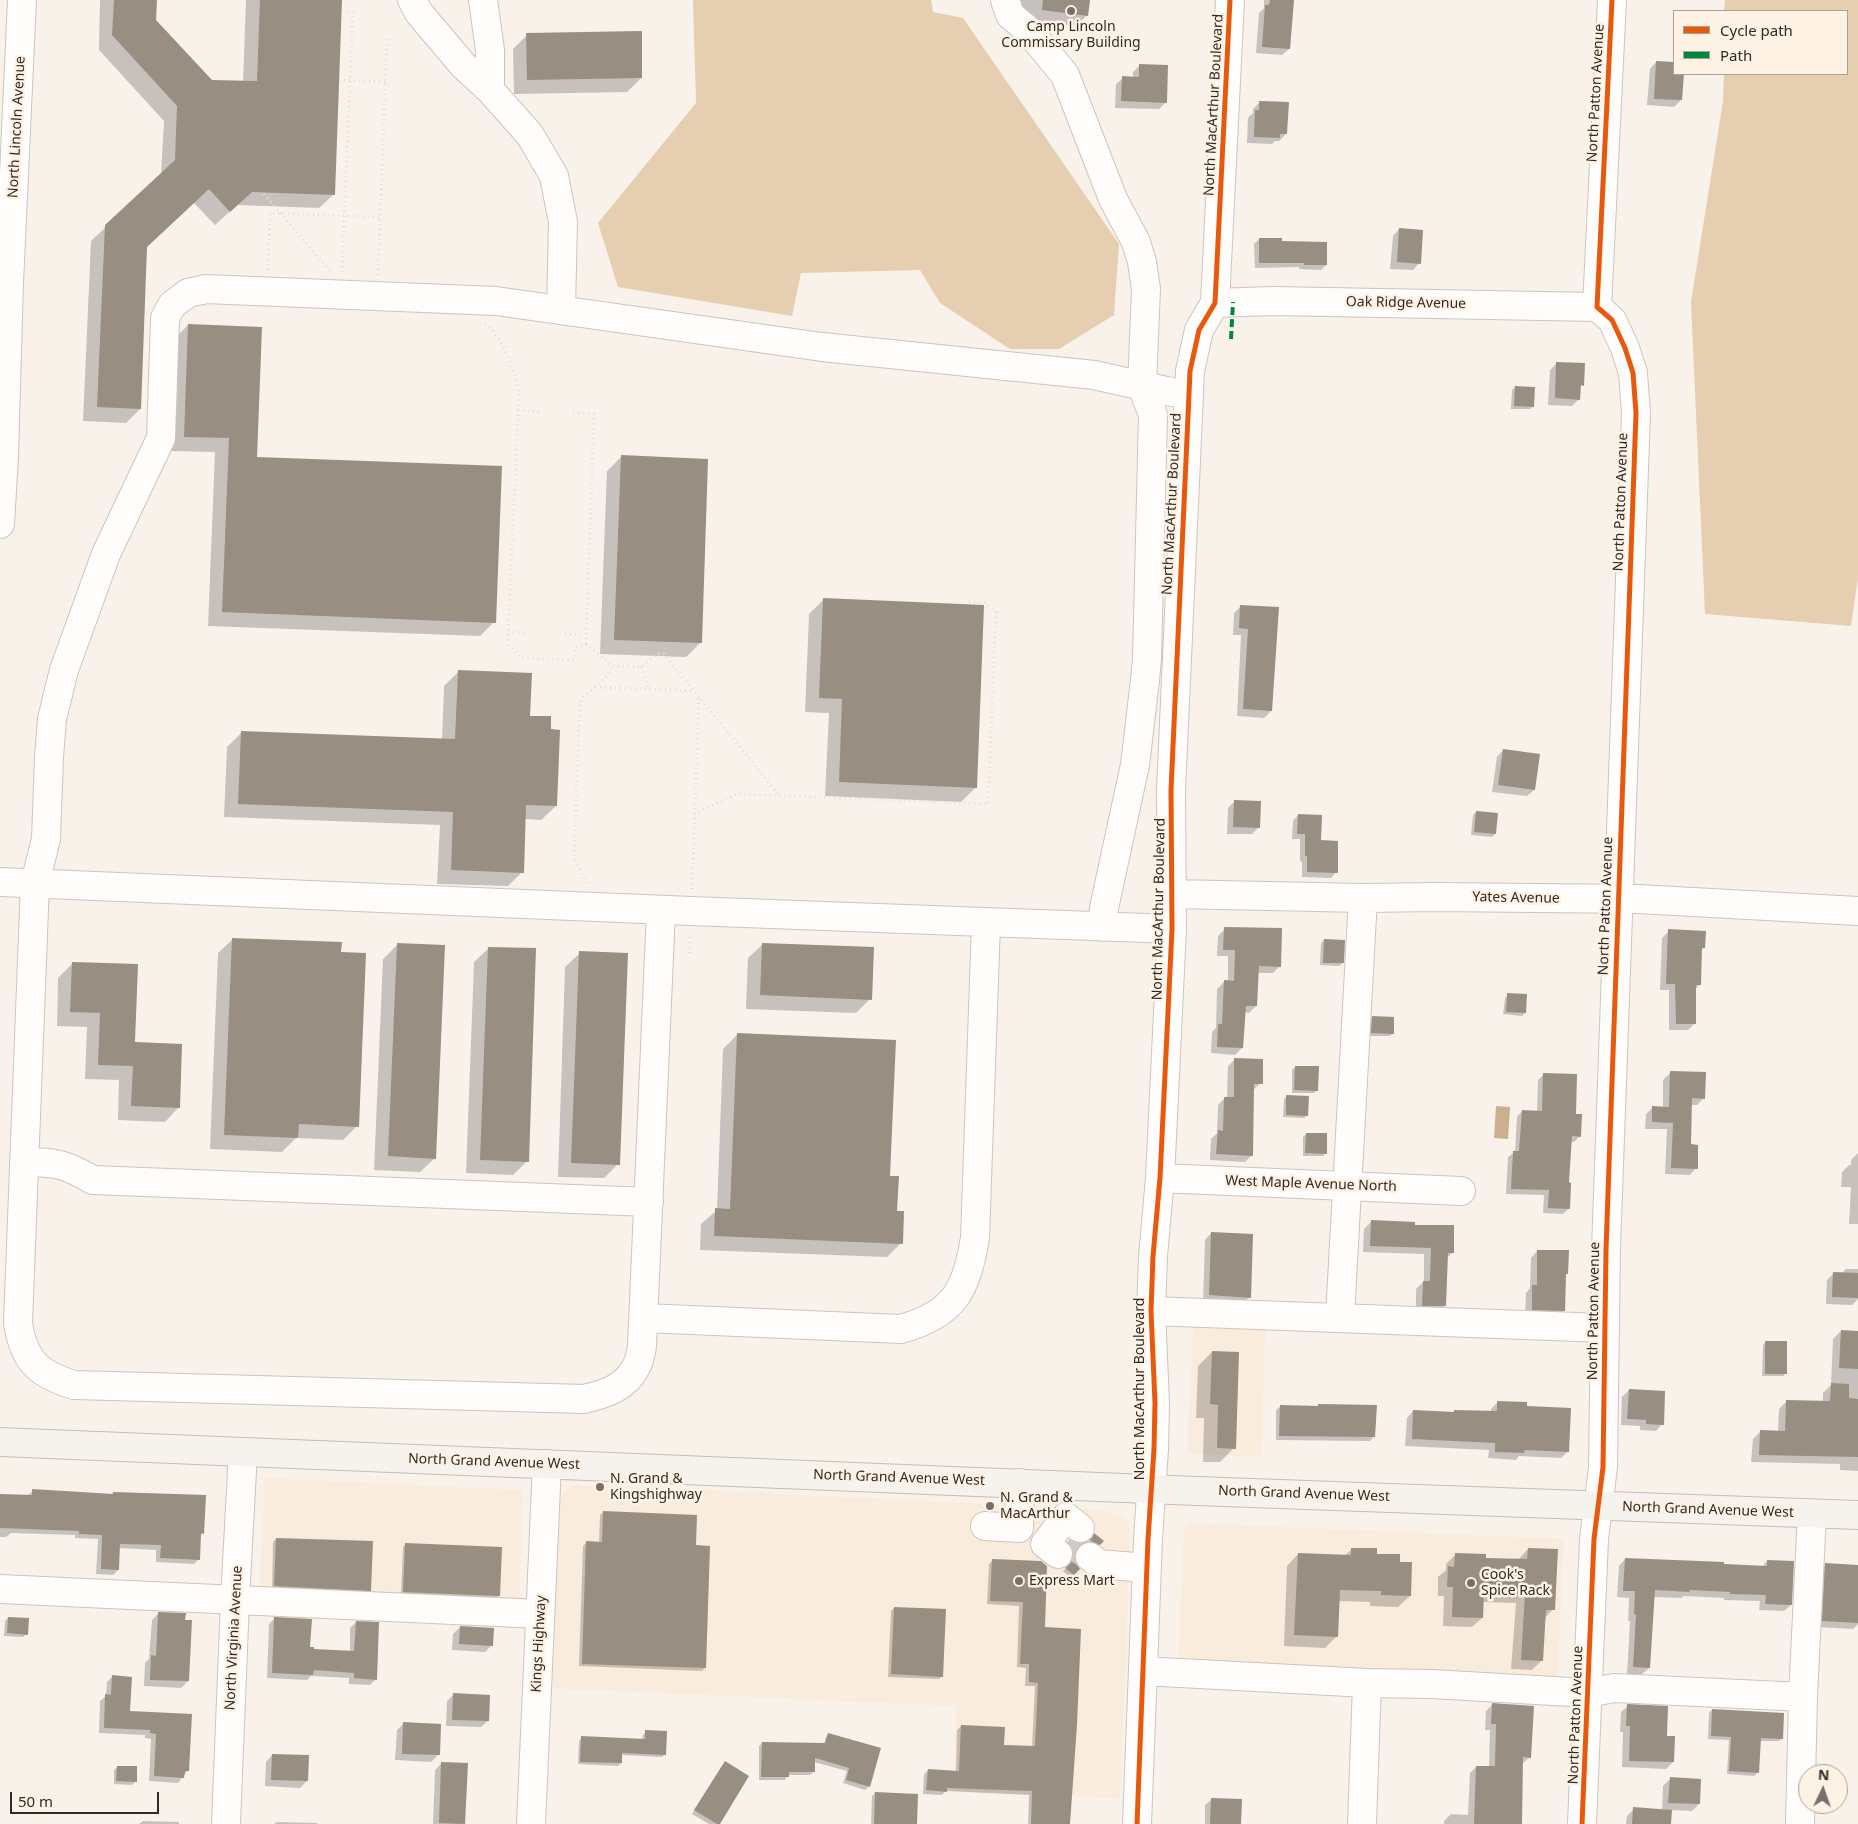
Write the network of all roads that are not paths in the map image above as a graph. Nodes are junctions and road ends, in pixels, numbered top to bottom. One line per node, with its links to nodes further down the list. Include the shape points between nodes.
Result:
1 (22, 0): 13 (street, North Lincoln Avenue)
2 (412, 0): 7 (street, via 463,65)
3 (483, 0): 7 (street, via 490,50)
4 (1005, 0): 11 (street, via 1010,16 1028,30 1065,75 1113,199 1136,242 1146,289)
5 (1230, 0): 8 (street, North MacArthur Boulevard)
6 (1612, 0): 9 (street, North Patton Avenue)
7 (490, 90): 10 (street, via 530,135 554,176 563,222)
8 (1215, 303): 9 (street, Oak Ridge Avenue, via 1273,301); 12 (street, North MacArthur Boulevard, via 1199,330 1190,371)
9 (1598, 307): 18 (street, North Patton Avenue, via 1612,320 1625,348 1633,373 1636,413)
10 (561, 310): 11 (street, via 822,347 1094,375); 15 (street, via 496,300 206,289 188,293 172,305 165,318 160,438 106,554 64,670 52,719 46,839)
11 (1142, 386): 12 (street); 22 (street, via 1153,415 1148,658 1135,765 1104,908)
12 (1189, 394): 16 (street, North MacArthur Boulevard, via 1171,790)
13 (0, 524)
14 (0, 882): 15 (street)
15 (34, 883): 19 (street); 24 (street)
16 (1173, 894): 17 (street, Yates Avenue); 23 (street, North MacArthur Boulevard)
17 (1363, 898): 18 (street, Yates Avenue); 26 (street)
18 (1617, 899): 20 (street, Yates Avenue); 32 (street, North Patton Avenue)
19 (661, 910): 21 (street); 28 (street)
20 (1858, 911)
21 (986, 922): 22 (street); 31 (street, via 975,1238 970,1265 961,1288 950,1303 938,1314 902,1329)
22 (1103, 927): 23 (street)
23 (1172, 929): 25 (street, North MacArthur Boulevard)
24 (24, 1162): 28 (street, via 49,1162 70,1167 93,1180); 31 (street, via 20,1336 32,1362 44,1373 74,1385 584,1399 605,1394 627,1380 638,1365)
25 (1160, 1178): 26 (street, West Maple Avenue North); 29 (street, North MacArthur Boulevard)
26 (1347, 1185): 27 (street, West Maple Avenue North); 30 (street)
27 (1461, 1191)
28 (649, 1202): 31 (street)
29 (1151, 1311): 30 (street); 37 (street, North MacArthur Boulevard, via 1155,1403)
30 (1340, 1317): 32 (street)
31 (644, 1318)
32 (1604, 1328): 38 (street, North Patton Avenue, via 1603,1467)
33 (0, 1442): 34 (main road, North Grand Avenue West)
34 (243, 1452): 35 (main road, North Grand Avenue West); 45 (street, North Virginia Avenue)
35 (546, 1464): 36 (main road, North Grand Avenue West); 46 (street, Kings Highway)
36 (1020, 1483): 37 (main road, North Grand Avenue West); 42 (street)
37 (1151, 1489): 38 (main road, North Grand Avenue West); 43 (street, North MacArthur Boulevard)
38 (1599, 1505): 39 (main road, North Grand Avenue West); 49 (street, North Patton Avenue, via 1594,1539)
39 (1812, 1514): 40 (main road, North Grand Avenue West); 50 (street)
40 (1858, 1515)
41 (985, 1526): 42 (street)
42 (1019, 1528): 43 (street)
43 (1147, 1568): 47 (street, North MacArthur Boulevard)
44 (0, 1589): 45 (street)
45 (234, 1600): 46 (street); 51 (street, North Virginia Avenue)
46 (540, 1614): 52 (street, Kings Highway)
47 (1143, 1671): 48 (street); 53 (street, North MacArthur Boulevard)
48 (1367, 1683): 49 (street); 54 (street)
49 (1588, 1693): 50 (street, via 1614,1688); 55 (street, North Patton Avenue)
50 (1803, 1697): 56 (street)
51 (226, 1824)
52 (531, 1824)
53 (1137, 1824)
54 (1362, 1824)
55 (1582, 1824)
56 (1800, 1824)

